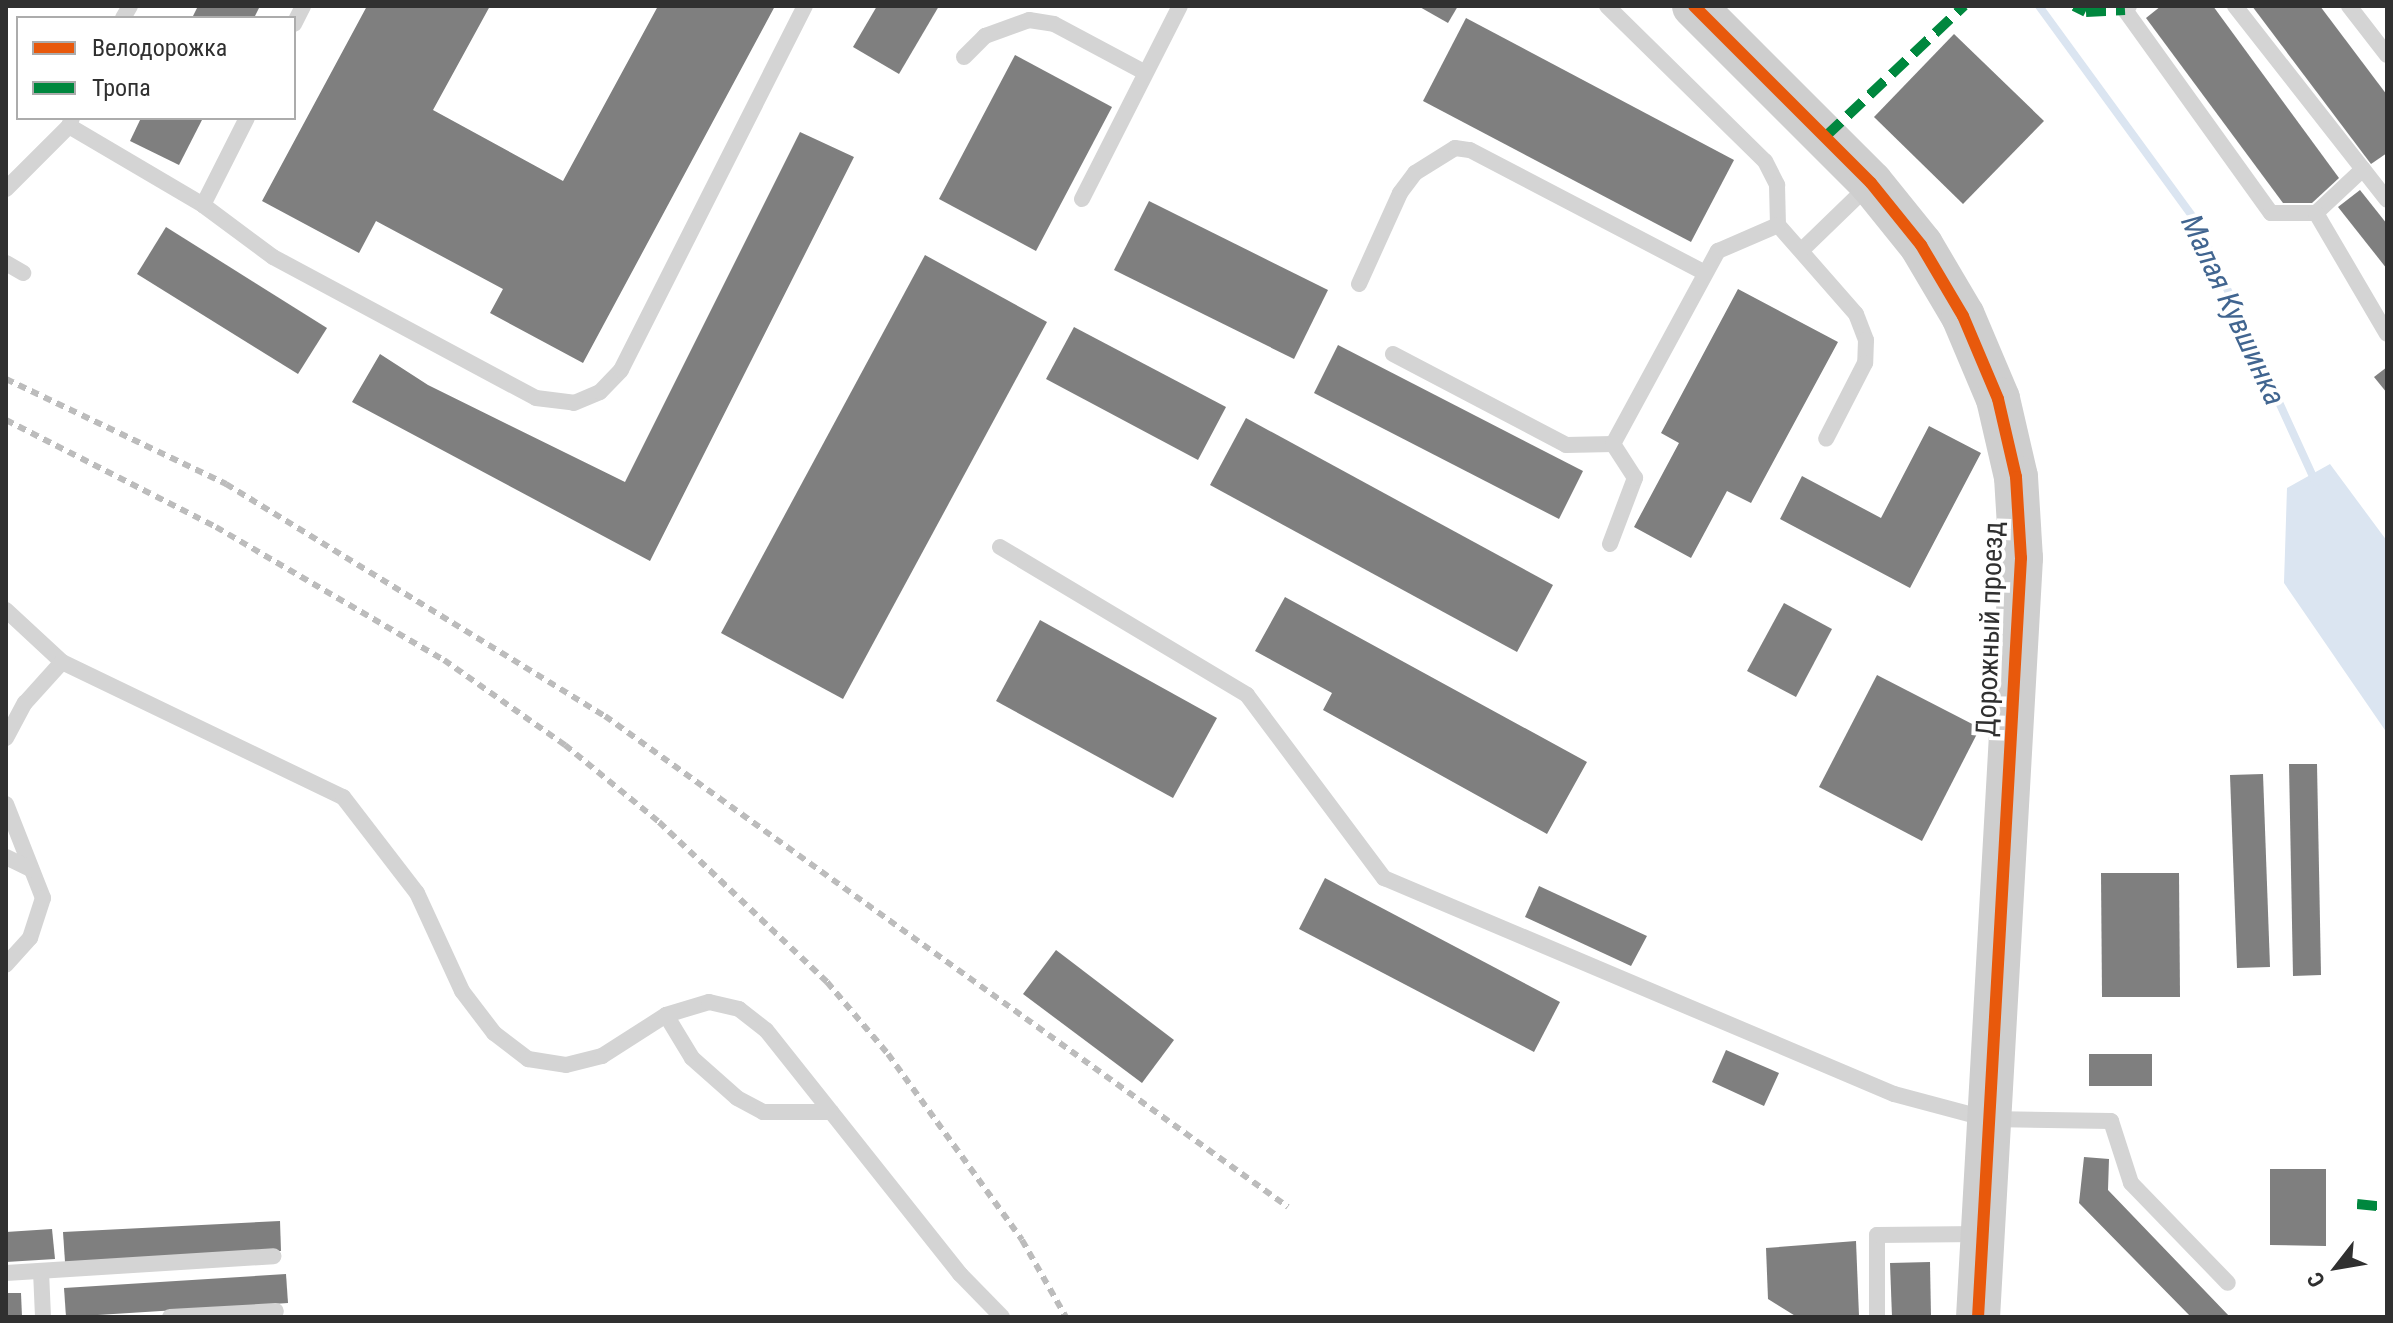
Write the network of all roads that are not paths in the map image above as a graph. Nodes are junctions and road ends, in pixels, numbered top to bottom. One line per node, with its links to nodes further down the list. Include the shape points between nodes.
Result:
1 (805, 6): 19 (lane, via 621,370 600,392 574,403 536,398 273,257)
2 (1180, 6): 10 (lane)
3 (1607, 6): 21 (lane, via 1765,161 1777,185)
4 (1694, 6): 15 (street, Дорожный проезд)
5 (2129, 6): 20 (lane, via 2125,10 2271,213)
6 (2235, 6): 14 (lane)
7 (2349, 6): 8 (lane)
8 (2387, 55)
9 (964, 57): 10 (lane, via 985,36 1029,20 1054,24)
10 (1144, 72): 17 (lane)
11 (246, 120): 19 (lane)
12 (70, 122): 16 (lane); 19 (lane)
13 (2387, 169): 14 (lane)
14 (2367, 175): 18 (lane); 20 (lane)
15 (1871, 183): 22 (lane); 42 (street, Дорожный проезд, via 1921,245 1963,316 1998,399 2016,477 2021,558)
16 (6, 189)
17 (1082, 199)
18 (2387, 200)
19 (203, 205)
20 (2316, 213): 27 (lane)
21 (1778, 225): 22 (lane); 24 (lane, via 1735,239)
22 (1804, 248): 29 (lane, via 1856,314 1866,340 1865,363)
23 (6, 263): 25 (lane)
24 (1703, 272): 26 (lane, via 1470,150 1455,148 1415,173 1400,193); 30 (lane)
25 (23, 273)
26 (1359, 284)
27 (2387, 334)
28 (1393, 354): 30 (lane, via 1566,445)
29 (1826, 439)
30 (1613, 444): 31 (lane, via 1635,478)
31 (1610, 544)
32 (1000, 547): 42 (lane, via 1247,695 1384,878 1894,1094)
33 (6, 610): 34 (lane)
34 (62, 662): 35 (lane, via 25,703); 40 (lane, via 343,797 417,893 462,991 494,1033 528,1059 566,1065 602,1056)
35 (6, 738)
36 (6, 804): 38 (lane)
37 (6, 857): 38 (lane)
38 (31, 869): 39 (lane, via 43,898 30,938)
39 (6, 965)
40 (666, 1015): 41 (lane, via 692,1058 737,1098 763,1112); 41 (lane, via 709,1002 739,1009 766,1030)
41 (831, 1112): 51 (lane)
42 (1988, 1119): 43 (street, Дорожный проезд); 47 (lane, via 2111,1121 2131,1183)
43 (1981, 1234): 52 (lane, via 1877,1235); 53 (street, Дорожный проезд)
44 (273, 1256): 45 (lane)
45 (41, 1271): 46 (lane); 49 (lane)
46 (6, 1273)
47 (2228, 1283)
48 (276, 1311): 50 (lane)
49 (43, 1317)
50 (170, 1317)
51 (1002, 1317)
52 (1877, 1317)
53 (1978, 1317)

